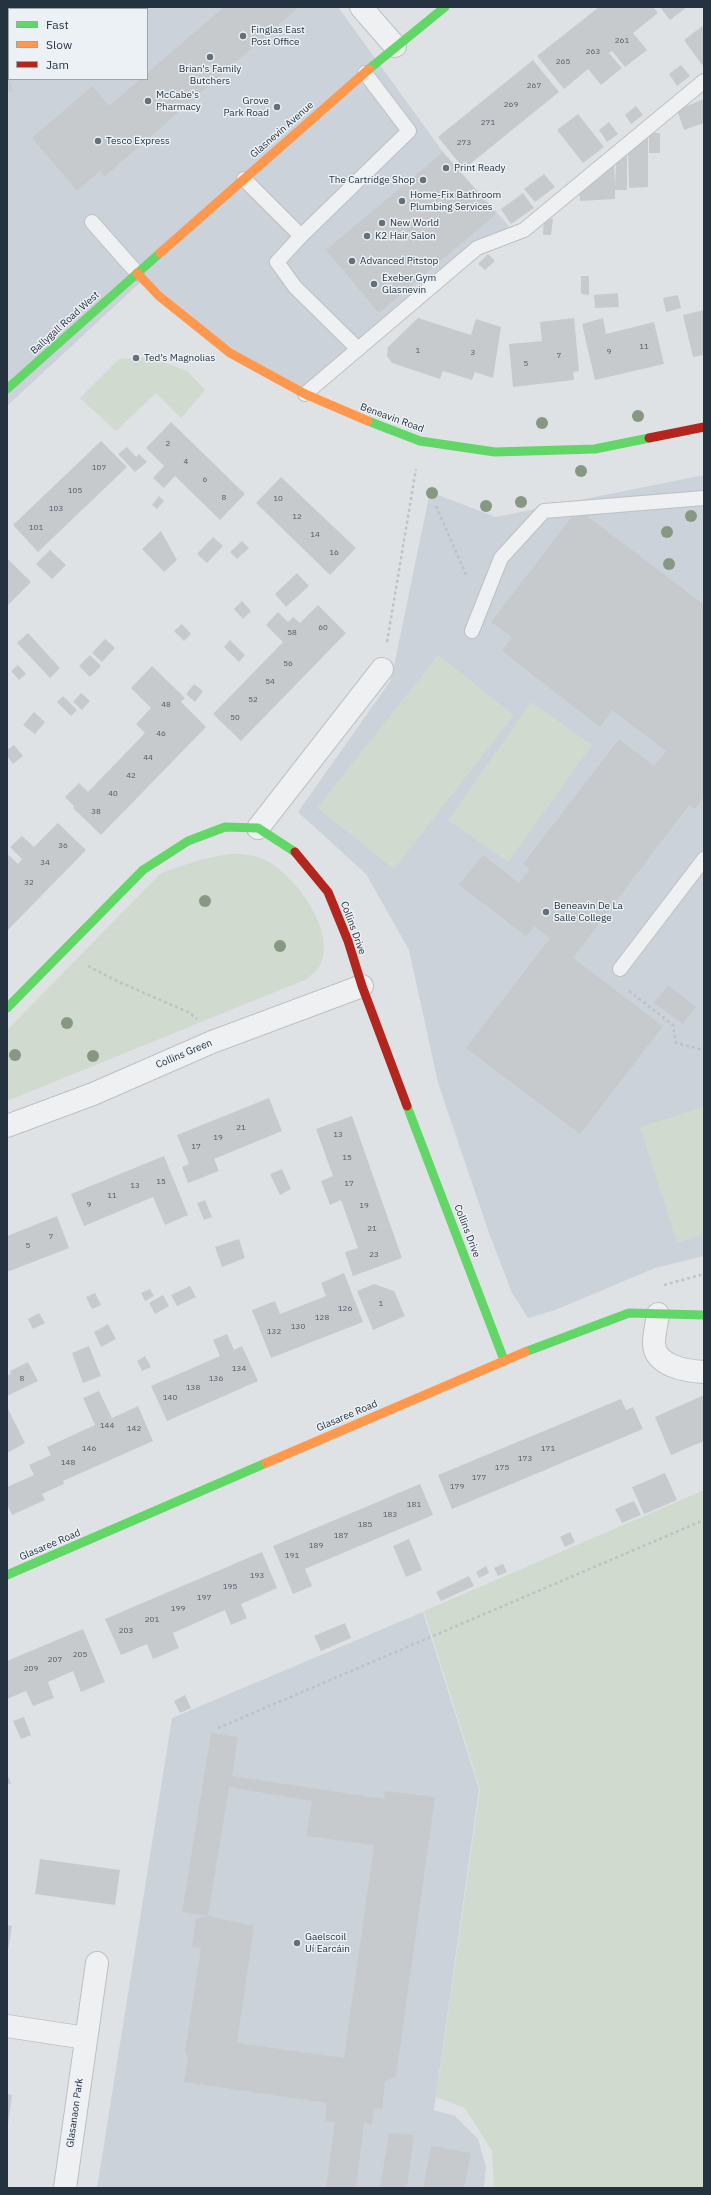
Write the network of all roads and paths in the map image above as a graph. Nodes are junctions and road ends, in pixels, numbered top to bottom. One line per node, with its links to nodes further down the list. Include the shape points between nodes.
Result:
1 (361, 7): 3 (street)
2 (445, 7): 3 (street, Glasnevin Avenue)
3 (395, 46): 4 (street, Glasnevin Avenue)
4 (365, 72): 6 (street, Glasnevin Avenue); 8 (lane, via 409,131)
5 (704, 82): 10 (lane, via 524,230 477,248)
6 (244, 178): 8 (lane); 9 (street, Glasnevin Avenue)
7 (92, 222): 9 (lane)
8 (300, 236): 10 (lane, via 277,262 295,287)
9 (137, 273): 11 (street, Ballygall Road West); 12 (street, Beneavin Road, via 159,296 230,353)
10 (358, 349): 12 (lane)
11 (7, 389)
12 (305, 394): 14 (street, Beneavin Road)
13 (704, 427): 14 (street, Beneavin Road, via 595,449 495,452)
14 (420, 441): 19 (path)
15 (704, 498): 17 (lane, via 544,511 501,558)
16 (436, 506): 17 (path)
17 (481, 608): 18 (lane)
18 (472, 631)
19 (382, 669): 20 (street)
20 (258, 828): 22 (street, via 226,828 188,841 143,870); 24 (street, Collins Drive, via 298,854 328,892 348,941)
21 (704, 859): 23 (lane)
22 (67, 947): 25 (street); 26 (path, via 89,966 190,1013 200,1022)
23 (620, 969): 27 (path, via 613,980 673,1025 676,1043)
24 (362, 986): 26 (street, Collins Green); 31 (street, Collins Drive)
25 (7, 1008)
26 (212, 1042): 28 (street, Collins Green, via 93,1094)
27 (704, 1050)
28 (7, 1126)
29 (658, 1314): 30 (street, Glasaree Road); 31 (street, Glasaree Road, via 629,1313); 32 (street, via 654,1344 658,1355 669,1365 693,1372)
30 (704, 1316)
31 (504, 1360): 34 (street, Glasaree Road)
32 (704, 1372)
33 (704, 1520): 35 (path)
34 (7, 1575)
35 (218, 1728)
36 (97, 1963): 38 (street, Glasanaon Park)
37 (7, 2026): 38 (street)
38 (86, 2038): 39 (street, Glasanaon Park)
39 (65, 2188)

